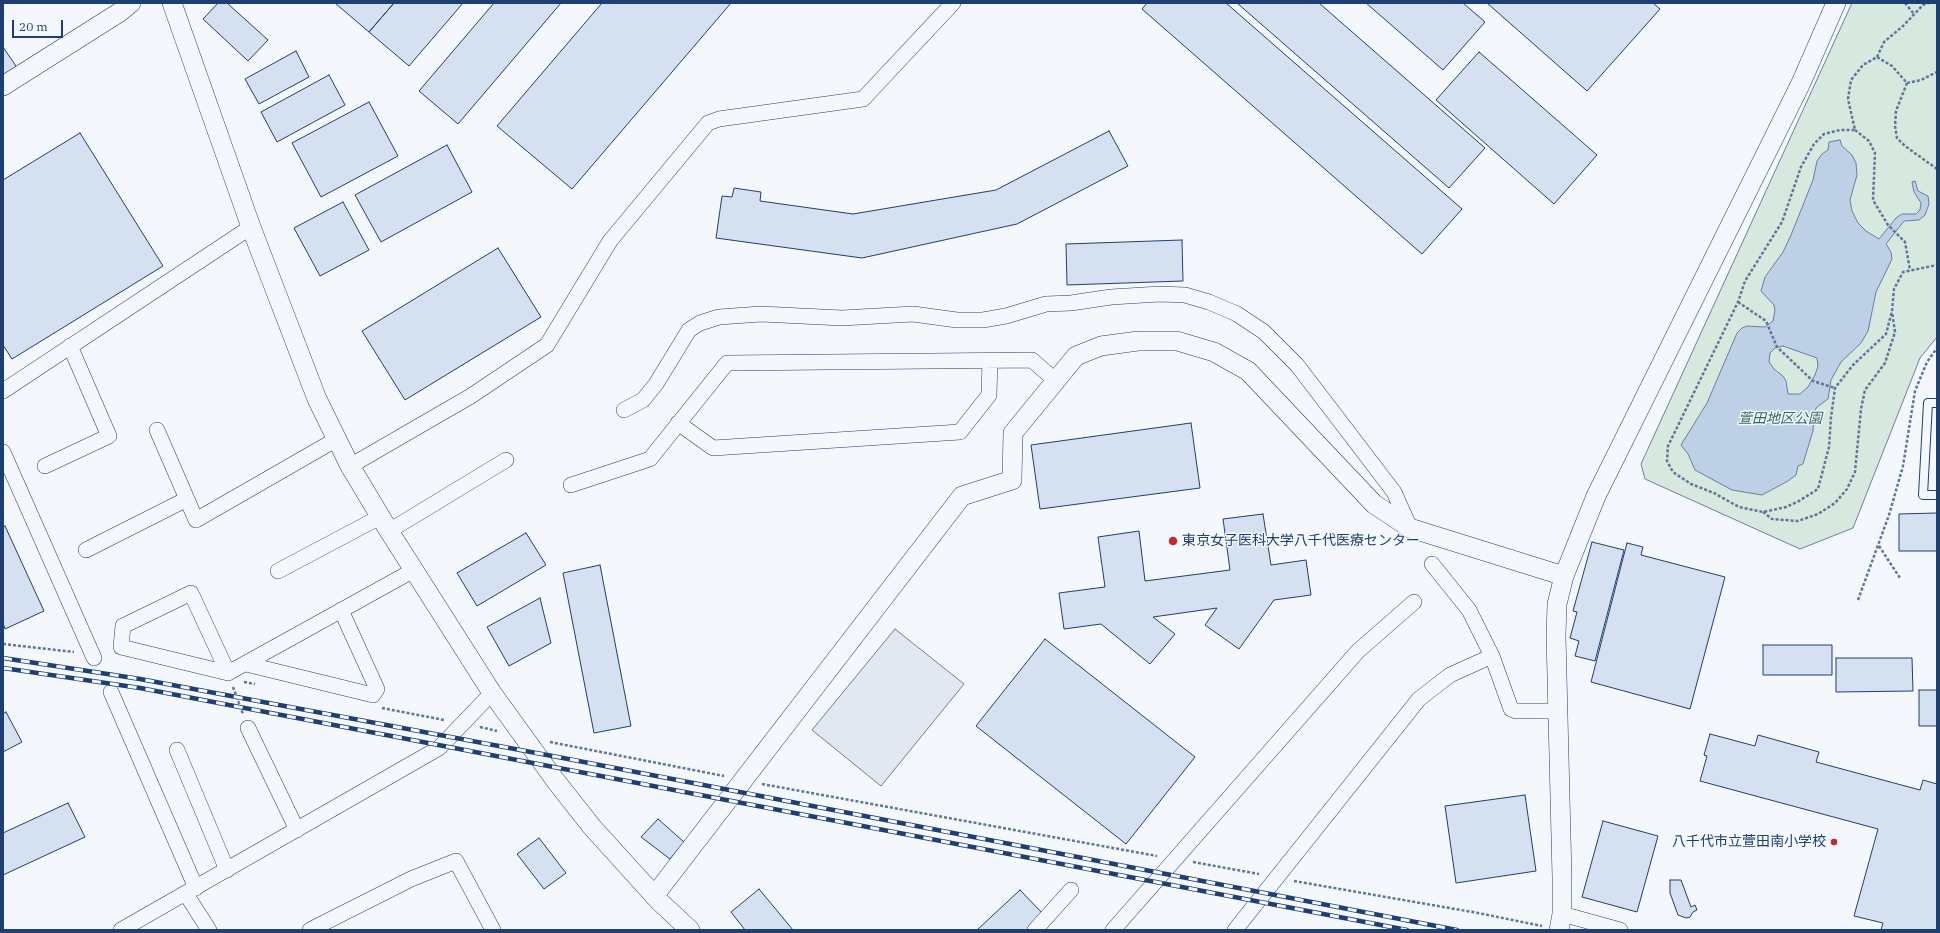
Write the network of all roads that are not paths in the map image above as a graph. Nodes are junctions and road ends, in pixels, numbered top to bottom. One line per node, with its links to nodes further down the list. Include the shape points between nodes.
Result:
1 (131, 3): 5 (street)
2 (172, 3): 6 (street)
3 (953, 3): 19 (street, via 863,99 719,119 708,123 610,241 547,345 472,396)
4 (1836, 3): 29 (street, via 1801,83 1596,496)
5 (3, 86)
6 (250, 227): 7 (street); 15 (street, via 317,399)
7 (70, 346): 10 (street); 18 (street, via 109,436)
8 (990, 360): 9 (street, via 1032,360); 13 (street, via 727,363); 13 (street, via 989,395 960,432 713,448)
9 (1056, 381): 24 (street, via 1076,356 1101,346 1138,341 1178,341 1214,352 1248,371 1374,504); 45 (street, via 1013,433 1012,480 962,496)
10 (3, 391)
11 (1937, 403): 21 (lane, via 1928,403 1923,495)
12 (624, 410): 24 (street, via 643,400 656,384 689,330 700,323 719,317 761,314 842,318 913,314 957,320 983,320 1046,304 1111,297 1186,295 1237,314 1264,332 1297,365 1394,492)
13 (678, 424): 20 (street, via 650,459)
14 (157, 430): 22 (street)
15 (337, 439): 19 (street); 22 (street, via 196,520)
16 (3, 452): 33 (street)
17 (506, 460): 23 (street)
18 (45, 466)
19 (350, 466): 23 (street)
20 (571, 485)
21 (1937, 495)
22 (187, 499): 25 (street)
23 (384, 524): 27 (street); 28 (street)
24 (1410, 528): 29 (street)
25 (86, 550)
26 (1432, 564): 32 (street, via 1469,610)
27 (414, 570): 31 (street); 37 (street)
28 (278, 571)
29 (1564, 576): 38 (street, via 1557,604)
30 (1414, 602): 53 (street, via 1358,651)
31 (341, 610): 34 (street); 34 (street, via 377,689 373,695)
32 (1492, 656): 38 (street, via 1511,709); 54 (street, via 1450,675 1419,699)
33 (94, 658)
34 (246, 664): 35 (street)
35 (228, 674): 35 (street, via 192,593 123,626 122,647)
36 (111, 692): 44 (street)
37 (492, 692): 41 (street, via 439,748); 45 (street, via 554,780 592,828)
38 (1557, 711): 46 (street)
39 (248, 728): 41 (street)
40 (177, 750): 42 (street)
41 (297, 830): 42 (street)
42 (227, 870): 44 (street)
43 (1071, 890): 52 (street)
44 (191, 891): 47 (street); 48 (street)
45 (654, 896): 51 (street)
46 (1560, 925): 55 (street)
47 (121, 930)
48 (210, 930)
49 (310, 930): 50 (street, via 411,879 456,861)
50 (493, 930)
51 (690, 930)
52 (1035, 930)
53 (1114, 930)
54 (1235, 930)
55 (1620, 930)

